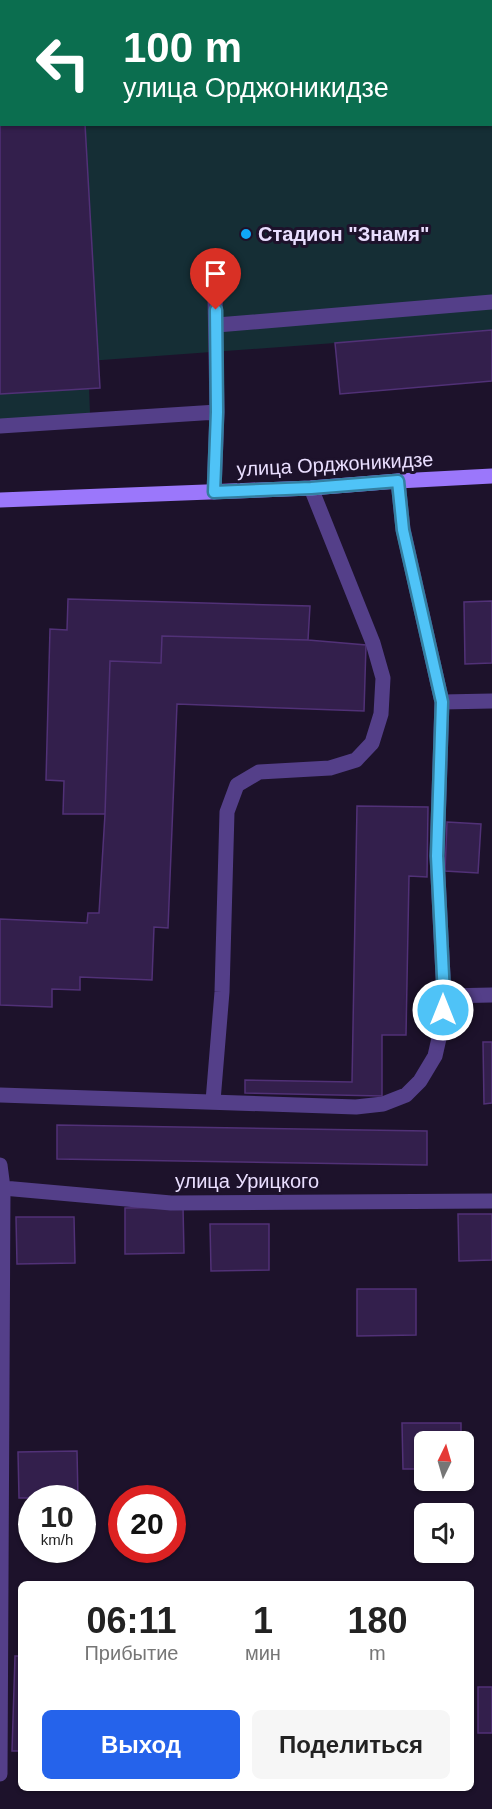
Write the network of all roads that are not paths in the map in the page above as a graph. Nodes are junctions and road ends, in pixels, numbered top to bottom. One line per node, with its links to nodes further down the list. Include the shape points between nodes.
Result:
1 (215, 295): 3 (street)
2 (492, 302): 3 (street)
3 (217, 325): 4 (street)
4 (217, 412): 5 (street); 9 (street)
5 (0, 426)
6 (492, 476): 7 (main road, улица Орджоникидзе)
7 (398, 481): 8 (main road, улица Орджоникидзе); 12 (street, via 403,530)
8 (311, 488): 9 (main road, улица Орджоникидзе); 16 (street, via 373,643 382,678 381,714 372,743 356,760 330,768 259,772 237,785 227,812 222,992)
9 (214, 492): 10 (main road, улица Орджоникидзе)
10 (0, 500)
11 (492, 701): 12 (street)
12 (442, 702): 14 (street, via 437,856)
13 (492, 995): 14 (street)
14 (444, 996): 16 (street, via 435,1056 406,1095 383,1104 356,1107)
15 (0, 1095): 16 (street)
16 (213, 1101)
17 (0, 1165): 18 (street)
18 (3, 1188): 19 (street, улица Урицкого, via 171,1203); 20 (street)
19 (492, 1201)
20 (0, 1774)

